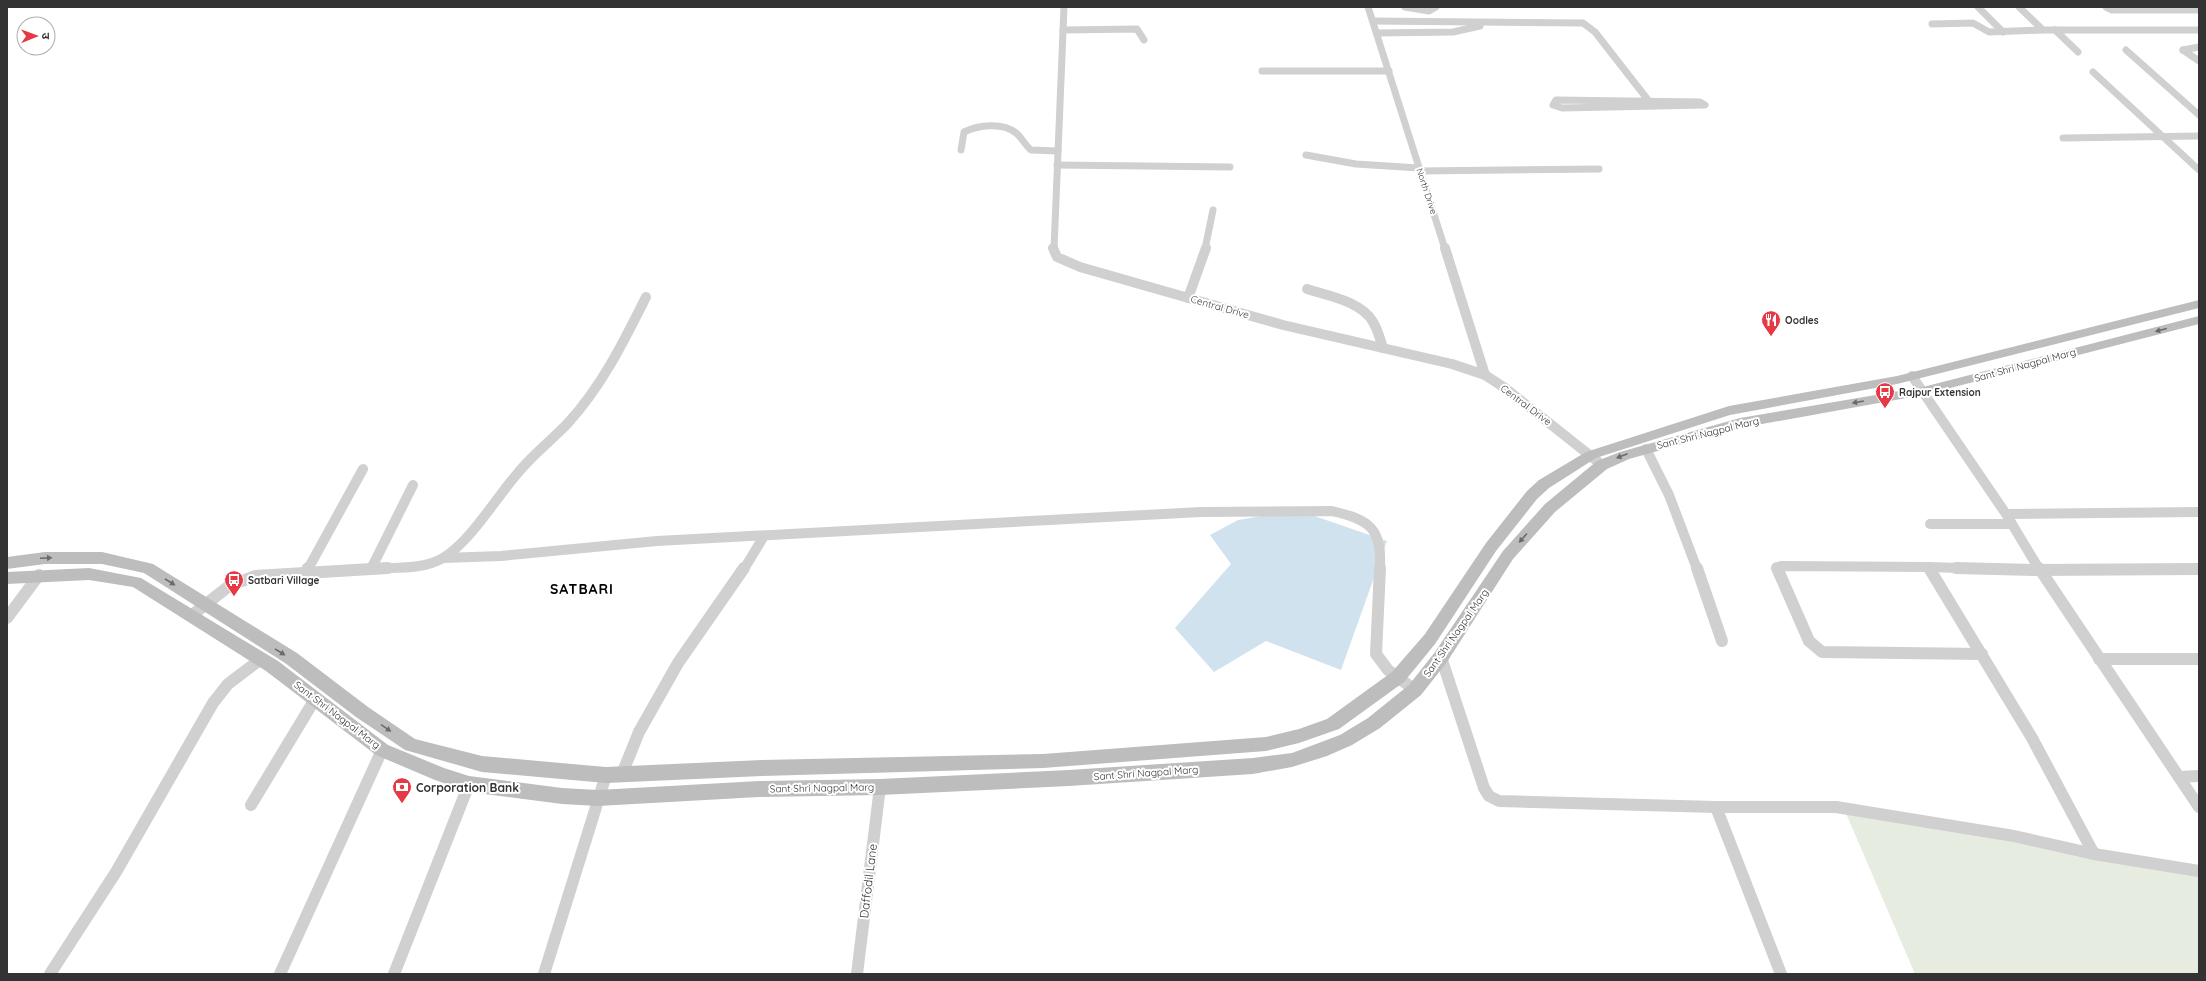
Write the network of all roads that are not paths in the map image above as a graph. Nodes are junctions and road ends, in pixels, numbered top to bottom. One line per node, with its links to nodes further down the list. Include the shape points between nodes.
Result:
1 (1064, 7): 12 (street, Central Drive)
2 (1368, 7): 9 (street, North Drive)
3 (1405, 7): 4 (street, via 1429,11)
4 (1436, 7)
5 (1978, 7): 16 (street)
6 (2019, 7): 13 (street)
7 (2106, 7): 8 (street, via 2112,10)
8 (2199, 10)
9 (1373, 21): 17 (street, North Drive); 26 (street, via 1583,23 1595,32)
10 (1932, 24): 16 (street, via 1973,23 1988,31)
11 (1537, 26): 17 (street, via 1476,26 1453,32)
12 (1063, 30): 18 (street, via 1137,29); 32 (street, Central Drive)
13 (2043, 30): 14 (street); 16 (street)
14 (2054, 30): 15 (street); 21 (street)
15 (2199, 30)
16 (2003, 32)
17 (1377, 33): 24 (street, North Drive)
18 (1144, 40)
19 (2199, 47): 22 (street, via 2182,50)
20 (2126, 50): 27 (street)
21 (2078, 52)
22 (2199, 61)
23 (1262, 71): 24 (street)
24 (1389, 71): 36 (street, North Drive)
25 (2093, 72): 29 (street)
26 (1648, 100): 26 (street, via 1700,102 1706,105 1673,108 1562,108 1555,106 1553,102)
27 (2199, 115)
28 (2199, 136): 29 (street)
29 (2163, 137): 30 (street); 38 (street)
30 (2063, 138)
31 (961, 150): 32 (street, via 964,132 972,128 991,128 1010,130 1030,150)
32 (1058, 151): 34 (street, Central Drive)
33 (1306, 155): 36 (street, via 1356,164)
34 (1057, 165): 35 (street); 42 (street, Central Drive, via 1053,247 1057,256 1080,267)
35 (1230, 167)
36 (1420, 169): 37 (street); 46 (street, North Drive)
37 (1599, 169)
38 (2199, 170)
39 (1213, 210): 42 (street, via 1209,236)
40 (1307, 289): 45 (street, via 1363,311 1376,326)
41 (646, 297): 58 (street, via 618,354 587,399 569,422 532,456 463,540)
42 (1188, 298): 45 (street, Central Drive, via 1283,325)
43 (2199, 304): 47 (main road, Sant Shri Nagpal Marg)
44 (2199, 320): 48 (main road, Sant Shri Nagpal Marg, one-way to 48)
45 (1383, 348): 46 (street, Central Drive, via 1452,364)
46 (1485, 376): 50 (street, Central Drive, via 1505,388)
47 (1912, 376): 48 (street); 50 (main road, Sant Shri Nagpal Marg, via 1729,411)
48 (1923, 391): 49 (main road, Sant Shri Nagpal Marg, one-way to 49, via 1740,423); 54 (street)
49 (1646, 449): 50 (main road, Sant Shri Nagpal Marg, one-way to 50); 70 (street, via 1689,542)
50 (1596, 460): 72 (main road, Sant Shri Nagpal Marg, one-way to 72, via 1508,555); 76 (main road, Sant Shri Nagpal Marg, via 1544,484 1532,495 1491,546 1430,639)
51 (363, 469): 64 (street)
52 (412, 485): 61 (street)
53 (2199, 512): 54 (street)
54 (2006, 514): 56 (street)
55 (1930, 524): 56 (street)
56 (2012, 524): 63 (street)
57 (764, 536): 58 (street, via 657,541 501,556); 76 (street, via 1164,513 1337,512 1360,520 1371,527 1378,536 1380,552 1376,654 1380,662); 80 (street, via 730,591 678,663 639,732)
58 (443, 558): 61 (street, via 424,565)
59 (7, 563): 67 (main road, Sant Shri Nagpal Marg, one-way to 67, via 45,558 102,558 148,568)
60 (1929, 567): 63 (street); 71 (street); 71 (street, via 1777,568 1809,642 1822,652)
61 (371, 569): 64 (street)
62 (2199, 569): 63 (street)
63 (2040, 570): 74 (street)
64 (306, 572): 67 (street, via 247,578 229,586)
65 (39, 575): 66 (main road, Sant Shri Nagpal Marg); 68 (main road, Sant Shri Nagpal Marg, via 89,574 136,582); 69 (street)
66 (7, 578)
67 (206, 604): 68 (street); 81 (main road, Sant Shri Nagpal Marg, one-way to 81, via 291,658 362,712 411,745 482,764)
68 (191, 616): 73 (main road, Sant Shri Nagpal Marg)
69 (7, 618)
70 (1722, 641)
71 (1982, 654): 90 (street, via 2032,738)
72 (1441, 657): 77 (main road, Sant Shri Nagpal Marg); 88 (street, via 1484,788 1494,800)
73 (261, 659): 78 (main road, Sant Shri Nagpal Marg); 92 (street, via 228,684 213,703 120,866)
74 (2099, 659): 75 (street); 83 (street)
75 (2199, 660)
76 (1398, 677): 77 (street); 80 (main road, Sant Shri Nagpal Marg, via 1333,724 1266,744 1043,761)
77 (1415, 690): 85 (main road, Sant Shri Nagpal Marg, via 1374,723 1346,740 1292,760 1253,766)
78 (315, 699): 79 (main road, Sant Shri Nagpal Marg); 87 (street)
79 (382, 750): 84 (main road, Sant Shri Nagpal Marg); 93 (street)
80 (622, 774): 81 (main road, Sant Shri Nagpal Marg)
81 (606, 775): 86 (street)
82 (2199, 776): 83 (street)
83 (2179, 777): 89 (street)
84 (469, 784): 86 (main road, Sant Shri Nagpal Marg); 94 (street)
85 (880, 787): 86 (main road, Sant Shri Nagpal Marg, via 759,788); 96 (street, Daffodil Lane)
86 (598, 798): 95 (street)
87 (251, 805)
88 (1716, 807): 90 (street, via 1796,806 1867,811 2014,836); 97 (street)
89 (2199, 807)
90 (2094, 854): 91 (street)
91 (2199, 871)
92 (50, 974)
93 (280, 974)
94 (394, 974)
95 (544, 974)
96 (856, 974)
97 (1781, 974)

